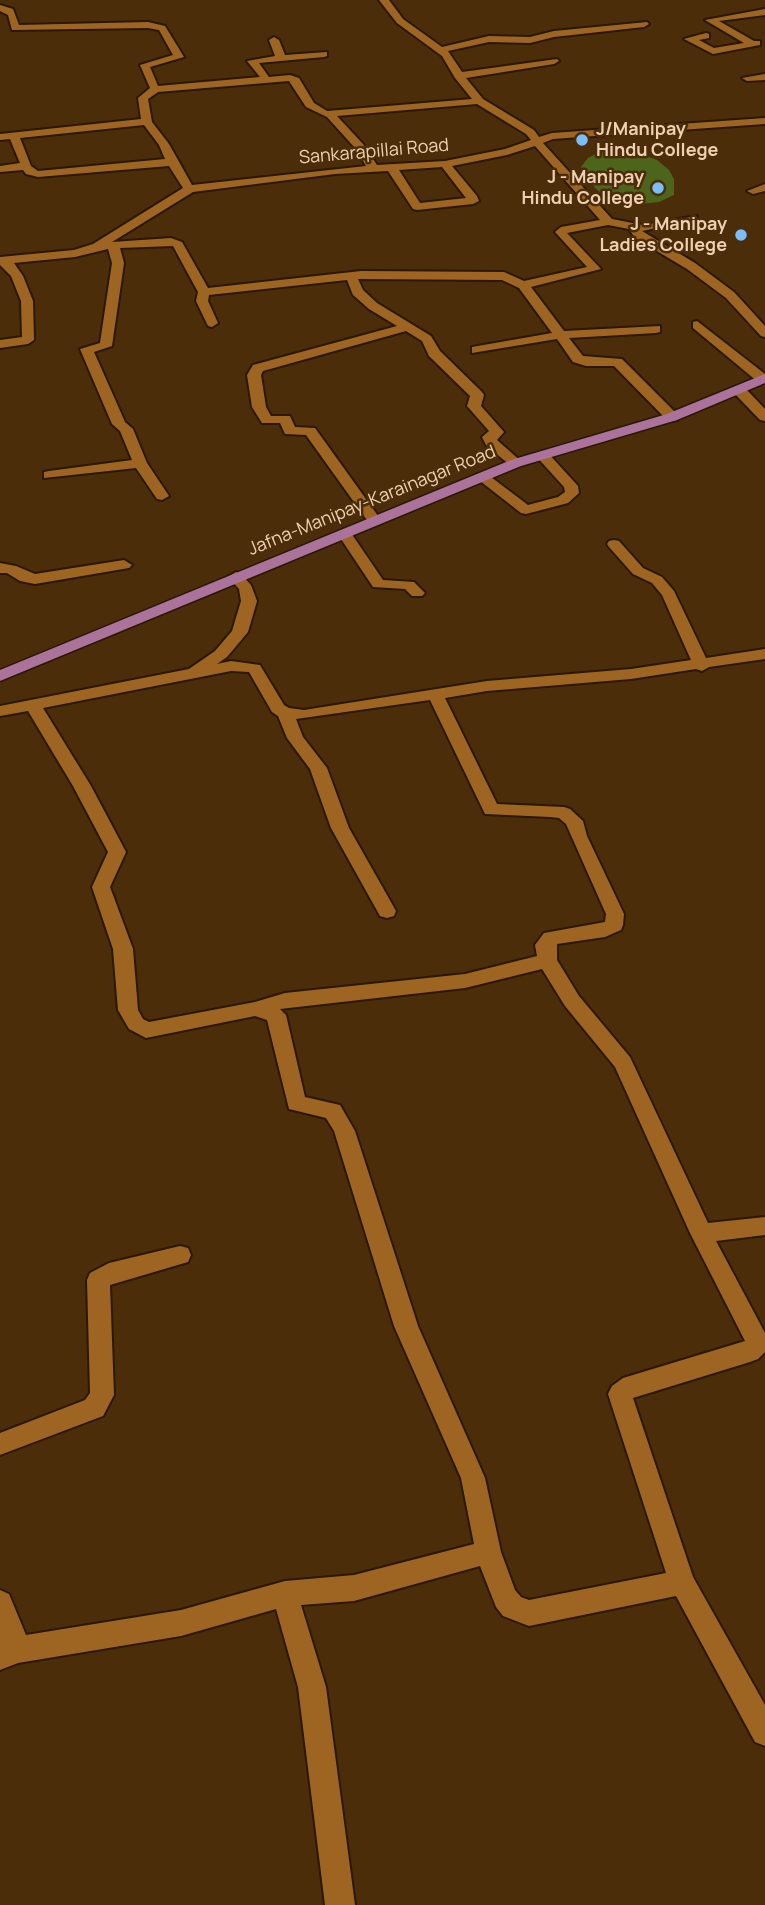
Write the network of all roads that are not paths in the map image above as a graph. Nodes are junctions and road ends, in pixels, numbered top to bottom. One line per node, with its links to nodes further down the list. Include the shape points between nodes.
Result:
1 (384, 0): 11 (street, via 400,21)
2 (0, 8): 19 (street, via 10,10 15,28 162,28 179,57 145,65)
3 (765, 12): 10 (street, via 710,20)
4 (645, 24): 5 (street)
5 (611, 28): 7 (street); 11 (street, via 530,40 489,39)
6 (706, 36): 10 (street, via 689,39 713,51)
7 (635, 39)
8 (274, 40): 13 (street)
9 (765, 42): 10 (street)
10 (753, 44)
11 (442, 50): 15 (street)
12 (324, 54): 13 (street)
13 (281, 58): 18 (street, via 252,61)
14 (554, 61): 15 (street)
15 (458, 76): 20 (street)
16 (765, 77): 17 (street)
17 (747, 78)
18 (266, 79): 19 (street); 21 (street, via 293,79 310,105 321,114)
19 (155, 89): 23 (street, via 143,98)
20 (479, 101): 21 (street); 26 (street, via 520,124)
21 (330, 114): 30 (street)
22 (765, 121): 26 (street, Sankarapillai Road)
23 (147, 122): 24 (street); 27 (street)
24 (14, 136): 25 (street); 29 (street)
25 (0, 137)
26 (536, 140): 28 (street, Sankarapillai Road, via 507,152); 37 (street)
27 (172, 162): 29 (street, via 44,174 30,172); 34 (street)
28 (445, 164): 31 (street, Sankarapillai Road); 31 (street, via 473,201 417,207)
29 (26, 166): 32 (street)
30 (373, 168): 31 (street, Sankarapillai Road); 34 (street, Sankarapillai Road)
31 (392, 168)
32 (0, 169)
33 (765, 187): 35 (street)
34 (189, 189): 39 (street, Sankarapillai Road)
35 (753, 191)
36 (693, 219): 38 (street)
37 (608, 222): 38 (street); 43 (street, via 561,232 596,269)
38 (635, 229): 49 (street, via 730,295)
39 (97, 246): 40 (street); 41 (street, Sankarapillai Road)
40 (113, 246): 44 (street, via 154,240 177,244); 58 (street, via 118,263 106,346 86,349)
41 (3, 261): 51 (street, via 17,276 27,301 28,340)
42 (351, 276): 43 (street, via 504,276); 44 (street); 47 (street, via 357,292)
43 (523, 285): 50 (street)
44 (204, 292): 45 (street, via 202,301)
45 (212, 323)
46 (697, 325): 53 (street)
47 (408, 327): 59 (street, via 427,339 434,353 477,395 474,406 497,432 489,437); 63 (street, via 258,368 254,375 259,407 267,420 285,419 290,430 310,431)
48 (656, 329): 50 (street)
49 (765, 333)
50 (559, 335): 52 (street); 55 (street, via 578,359 617,362)
51 (0, 344)
52 (477, 350)
53 (764, 379): 54 (main road, Jafna-Manipay-Karainagar Road)
54 (738, 390): 55 (main road, Jafna-Manipay-Karainagar Road); 56 (street)
55 (672, 417): 57 (main road, Jafna-Manipay-Karainagar Road)
56 (765, 417)
57 (542, 455): 59 (main road, Jafna-Manipay-Karainagar Road); 61 (street, via 571,486 572,494 563,500 526,510)
58 (140, 463): 60 (street); 62 (street)
59 (516, 463): 61 (main road, Jafna-Manipay-Karainagar Road)
60 (48, 475)
61 (482, 477): 63 (main road, Jafna-Manipay-Karainagar Road)
62 (162, 496)
63 (374, 520): 64 (main road, Jafna-Manipay-Karainagar Road)
64 (344, 533): 68 (main road, Jafna-Manipay-Karainagar Road); 69 (street, via 378,584 409,585)
65 (614, 544): 71 (street, via 668,594)
66 (124, 565): 67 (street, via 35,579)
67 (0, 568)
68 (236, 577): 72 (main road, Jafna-Manipay-Karainagar Road); 73 (street, via 246,588 249,601 240,632 221,654)
69 (417, 593)
70 (765, 654): 71 (street)
71 (702, 666): 74 (street)
72 (0, 676)
73 (188, 676): 75 (street); 77 (street, via 231,666 254,668)
74 (435, 694): 77 (street, via 304,715); 79 (street, via 491,810 550,811 575,821 615,914 614,925 605,930 551,938 545,945)
75 (33, 705): 76 (street); 80 (street, via 117,852 101,887 123,949 128,1010 136,1024 146,1030)
76 (0, 711)
77 (285, 713): 78 (street, via 295,738 318,768 340,828)
78 (387, 911)
79 (547, 961): 80 (street, via 465,981 285,1000); 82 (street, via 572,1001 623,1063)
80 (255, 1009): 85 (street, via 276,1015 296,1103 333,1111 345,1131 406,1326 473,1479)
81 (765, 1226): 82 (street)
82 (701, 1233): 86 (street, via 758,1343 750,1352 631,1386 620,1394)
83 (180, 1255): 84 (street, via 98,1280 102,1395 94,1408)
84 (0, 1444)
85 (488, 1552): 86 (street, via 505,1598 512,1607 529,1613); 87 (street, via 354,1588)
86 (682, 1582): 90 (street)
87 (285, 1594): 89 (street, via 181,1623); 91 (street, via 312,1688)
88 (0, 1603): 89 (street)
89 (9, 1653)
90 (765, 1732)
91 (340, 1905)

